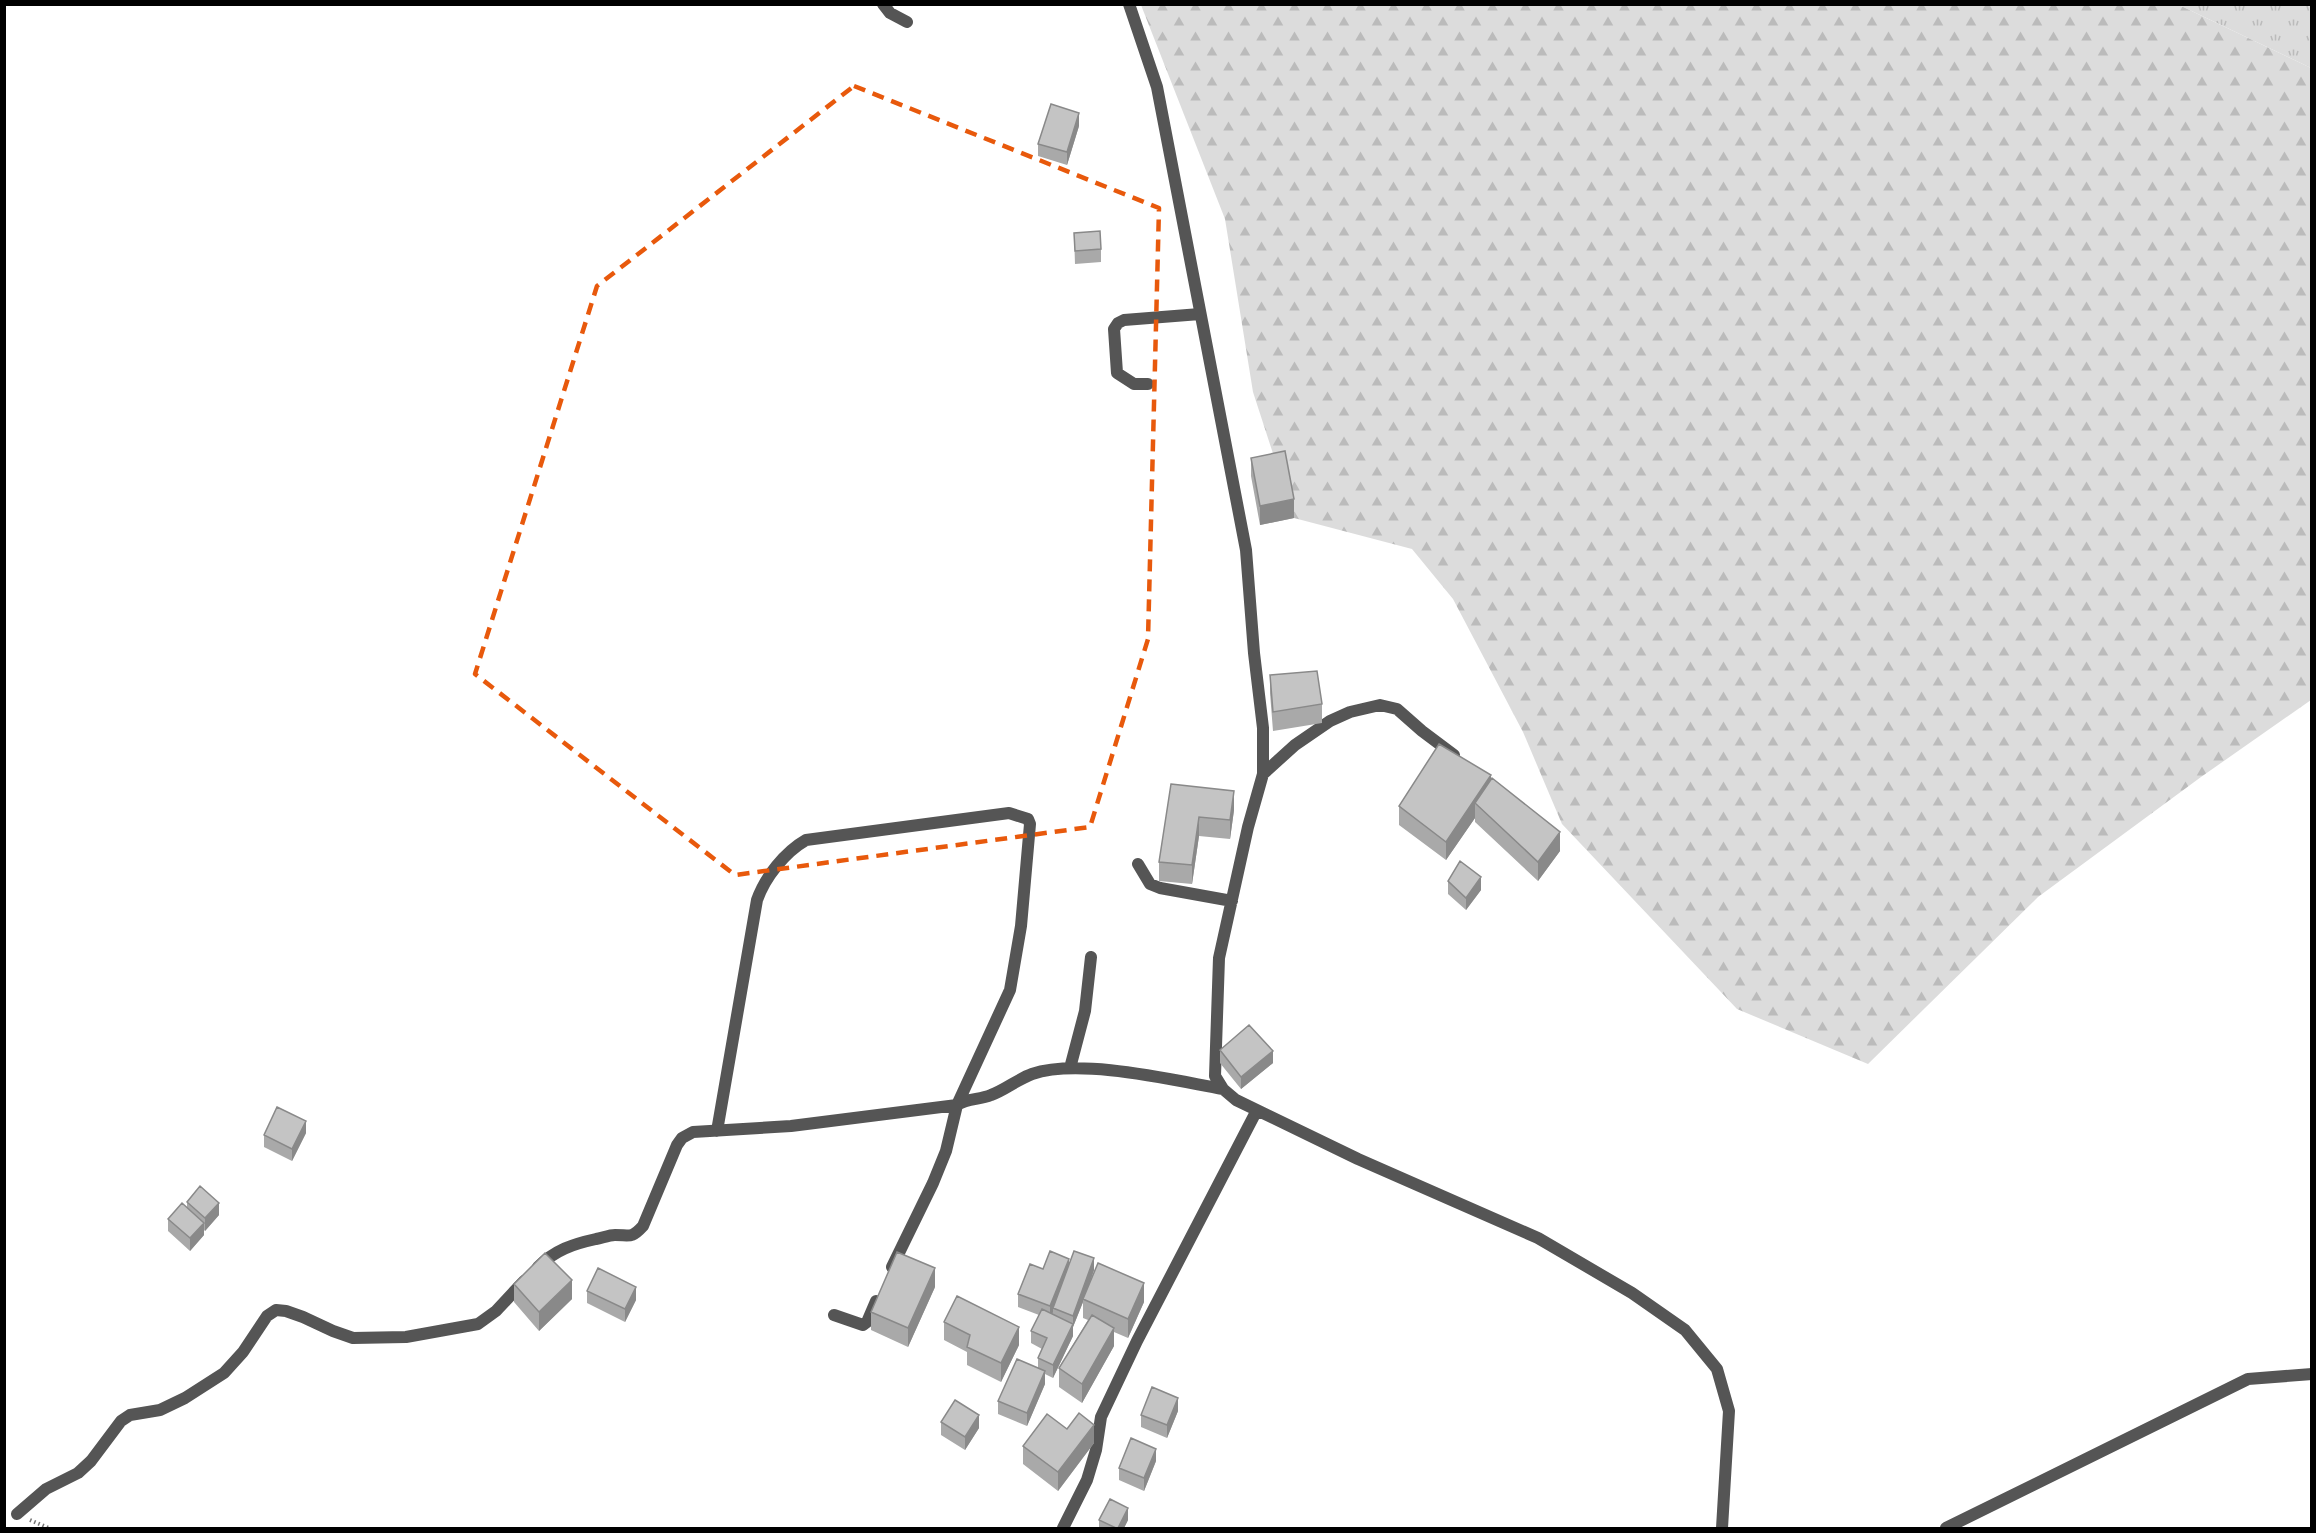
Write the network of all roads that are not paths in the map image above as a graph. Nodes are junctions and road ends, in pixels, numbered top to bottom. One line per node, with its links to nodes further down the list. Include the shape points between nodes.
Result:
1 (883, 4): 3 (street)
2 (1130, 4): 4 (street, via 1157,87)
3 (907, 22)
4 (1200, 314): 5 (street, via 1118,323 1114,329 1118,373 1134,384); 7 (street, via 1246,550 1263,728)
5 (1148, 384)
6 (1469, 765): 7 (street, via 1397,709 1380,705 1330,720 1294,745)
7 (1263, 774): 9 (street)
8 (1138, 864): 9 (street, via 1150,884 1160,888)
9 (1232, 901): 12 (street, via 1219,958 1215,1030 1215,1076)
10 (1091, 957): 11 (street, via 1086,1011)
11 (1070, 1068): 12 (street, via 1127,1072); 13 (street, via 1033,1074 989,1096)
12 (1223, 1089): 14 (street)
13 (957, 1105): 15 (street); 15 (street, via 1010,990 1018,948 1030,824 1028,819 1009,813 806,840 792,848 762,887 757,900); 16 (street, via 946,1151 933,1183 867,1322 863,1326)
14 (1257, 1110): 19 (street, via 1101,1417 1087,1480); 20 (street, via 1538,1238 1632,1293 1685,1330 1717,1369 1728,1411)
15 (717, 1131): 18 (street, via 693,1132 682,1138 643,1226 634,1235 614,1235 575,1244 548,1257 496,1311 478,1324 406,1337 353,1338 276,1310 267,1316 224,1373 160,1410 130,1415 121,1421 78,1473 46,1489)
16 (834, 1316)
17 (2312, 1374): 21 (street, via 2248,1379)
18 (17, 1514)
19 (1063, 1528)
20 (1722, 1528)
21 (1946, 1528)

